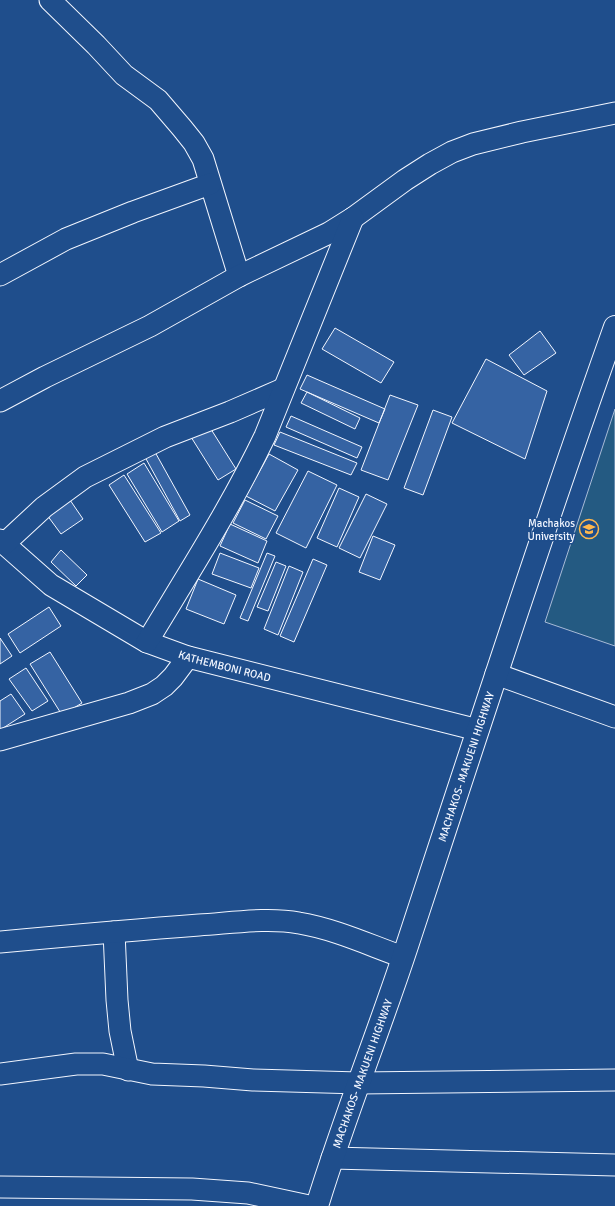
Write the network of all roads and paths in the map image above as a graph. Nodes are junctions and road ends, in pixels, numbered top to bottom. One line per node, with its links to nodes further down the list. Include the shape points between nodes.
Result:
1 (50, 0): 3 (street, via 124,75 158,100 194,143 203,159)
2 (615, 113): 4 (street, via 473,144 430,164)
3 (210, 184): 5 (street, via 66,239); 6 (street)
4 (353, 218): 6 (street, via 329,233); 8 (street)
5 (0, 275)
6 (238, 276): 9 (street, via 150,326)
7 (615, 327): 13 (main road, MACHAKOS- MAKUENI HIGHWAY)
8 (283, 389): 10 (street, via 165,437 84,477); 11 (street, via 251,466)
9 (0, 401)
10 (2, 542): 11 (street, KATHEMBONI ROAD, via 51,585)
11 (147, 642): 12 (street, KATHEMBONI ROAD)
12 (188, 657): 15 (street, KATHEMBONI ROAD); 16 (street, via 173,677 152,694)
13 (496, 674): 14 (street); 15 (main road, MACHAKOS- MAKUENI HIGHWAY)
14 (615, 717)
15 (478, 730): 19 (main road, MACHAKOS- MAKUENI HIGHWAY)
16 (0, 740)
17 (114, 932): 18 (street); 19 (street, via 252,922 298,922); 20 (street, via 120,1031)
18 (0, 942)
19 (403, 957): 23 (main road, MACHAKOS- MAKUENI HIGHWAY)
20 (128, 1070): 21 (street, via 103,1064 76,1064); 23 (street, via 152,1074 253,1080)
21 (0, 1074)
22 (615, 1080): 23 (street)
23 (359, 1083): 24 (main road, MACHAKOS- MAKUENI HIGHWAY)
24 (332, 1158): 25 (street); 28 (main road, MACHAKOS- MAKUENI HIGHWAY)
25 (615, 1165)
26 (0, 1187): 27 (street, via 192,1189 248,1193)
27 (309, 1206)
28 (317, 1206)

